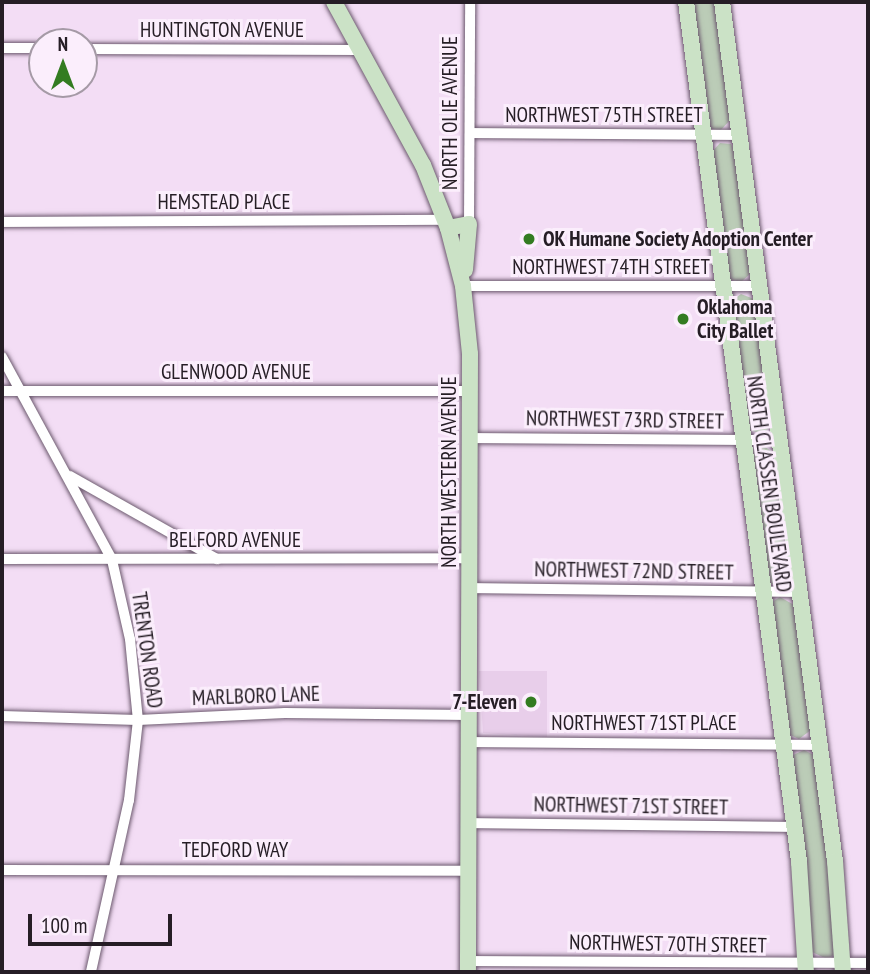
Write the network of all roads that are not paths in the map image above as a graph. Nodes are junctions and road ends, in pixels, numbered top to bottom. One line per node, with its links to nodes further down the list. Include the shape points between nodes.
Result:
1 (334, 2): 8 (street, NORTH WESTERN AVENUE)
2 (470, 2): 9 (street, NORTH OLIE AVENUE)
3 (686, 2): 10 (street, NORTH CLASSEN BOULEVARD)
4 (722, 2): 11 (street, NORTH CLASSEN BOULEVARD)
5 (2, 48): 6 (street)
6 (28, 48)
7 (98, 49): 8 (street, HUNTINGTON AVENUE)
8 (360, 50): 13 (street, NORTH WESTERN AVENUE, via 423,165)
9 (470, 133): 10 (street, NORTHWEST 75TH STREET); 14 (street, NORTH OLIE AVENUE)
10 (701, 135): 11 (street, NORTHWEST 75TH STREET); 16 (street, NORTH CLASSEN BOULEVARD)
11 (738, 135): 17 (street, NORTH CLASSEN BOULEVARD)
12 (2, 222): 13 (street, HEMSTEAD PLACE)
13 (447, 224): 14 (street); 15 (street, NORTH WESTERN AVENUE)
14 (469, 224): 15 (street)
15 (463, 286): 16 (street, NORTHWEST 74TH STREET); 21 (street, NORTH WESTERN AVENUE)
16 (721, 286): 17 (street, NORTHWEST 74TH STREET); 24 (street, NORTH CLASSEN BOULEVARD)
17 (758, 286): 23 (street, NORTH CLASSEN BOULEVARD)
18 (2, 357): 20 (street, TRENTON ROAD)
19 (2, 391): 20 (street, GLENWOOD AVENUE)
20 (23, 391): 21 (street, GLENWOOD AVENUE); 25 (street, TRENTON ROAD)
21 (470, 391): 22 (street, NORTH WESTERN AVENUE)
22 (470, 438): 24 (street, NORTHWEST 73RD STREET); 26 (street, NORTH WESTERN AVENUE)
23 (779, 440): 24 (street, NORTHWEST 73RD STREET); 32 (street, NORTH CLASSEN BOULEVARD)
24 (742, 441): 31 (street, NORTH CLASSEN BOULEVARD)
25 (67, 474): 28 (street); 29 (street, TRENTON ROAD)
26 (469, 558): 28 (street, BELFORD AVENUE); 30 (street, NORTH WESTERN AVENUE)
27 (2, 559): 29 (street, BELFORD AVENUE)
28 (218, 560): 29 (street, BELFORD AVENUE)
29 (112, 561): 35 (street, TRENTON ROAD, via 130,639)
30 (469, 589): 31 (street, NORTHWEST 72ND STREET); 33 (street, NORTH WESTERN AVENUE)
31 (762, 592): 32 (street, NORTHWEST 72ND STREET); 37 (street, NORTH CLASSEN BOULEVARD)
32 (799, 592): 38 (street, NORTH CLASSEN BOULEVARD)
33 (469, 715): 35 (street, MARLBORO LANE, via 285,713); 36 (street, NORTH WESTERN AVENUE)
34 (2, 716): 35 (street, MARLBORO LANE)
35 (138, 720): 41 (street, TRENTON ROAD)
36 (468, 742): 37 (street, NORTHWEST 71ST PLACE); 39 (street, NORTH WESTERN AVENUE)
37 (783, 744): 38 (street, NORTHWEST 71ST PLACE); 40 (street, NORTH CLASSEN BOULEVARD)
38 (819, 745): 47 (street, NORTH CLASSEN BOULEVARD)
39 (468, 823): 40 (street, NORTHWEST 71ST STREET); 43 (street, NORTH WESTERN AVENUE)
40 (794, 827): 46 (street, NORTH CLASSEN BOULEVARD)
41 (115, 869): 42 (street, TEDFORD WAY); 43 (street, TEDFORD WAY); 48 (street, TRENTON ROAD)
42 (2, 870)
43 (468, 871): 45 (street, NORTH WESTERN AVENUE)
44 (868, 963): 47 (street, NORTHWEST 70TH STREET)
45 (468, 967): 46 (street, NORTHWEST 70TH STREET)
46 (806, 968): 47 (street, NORTHWEST 70TH STREET)
47 (843, 968)
48 (91, 972)

